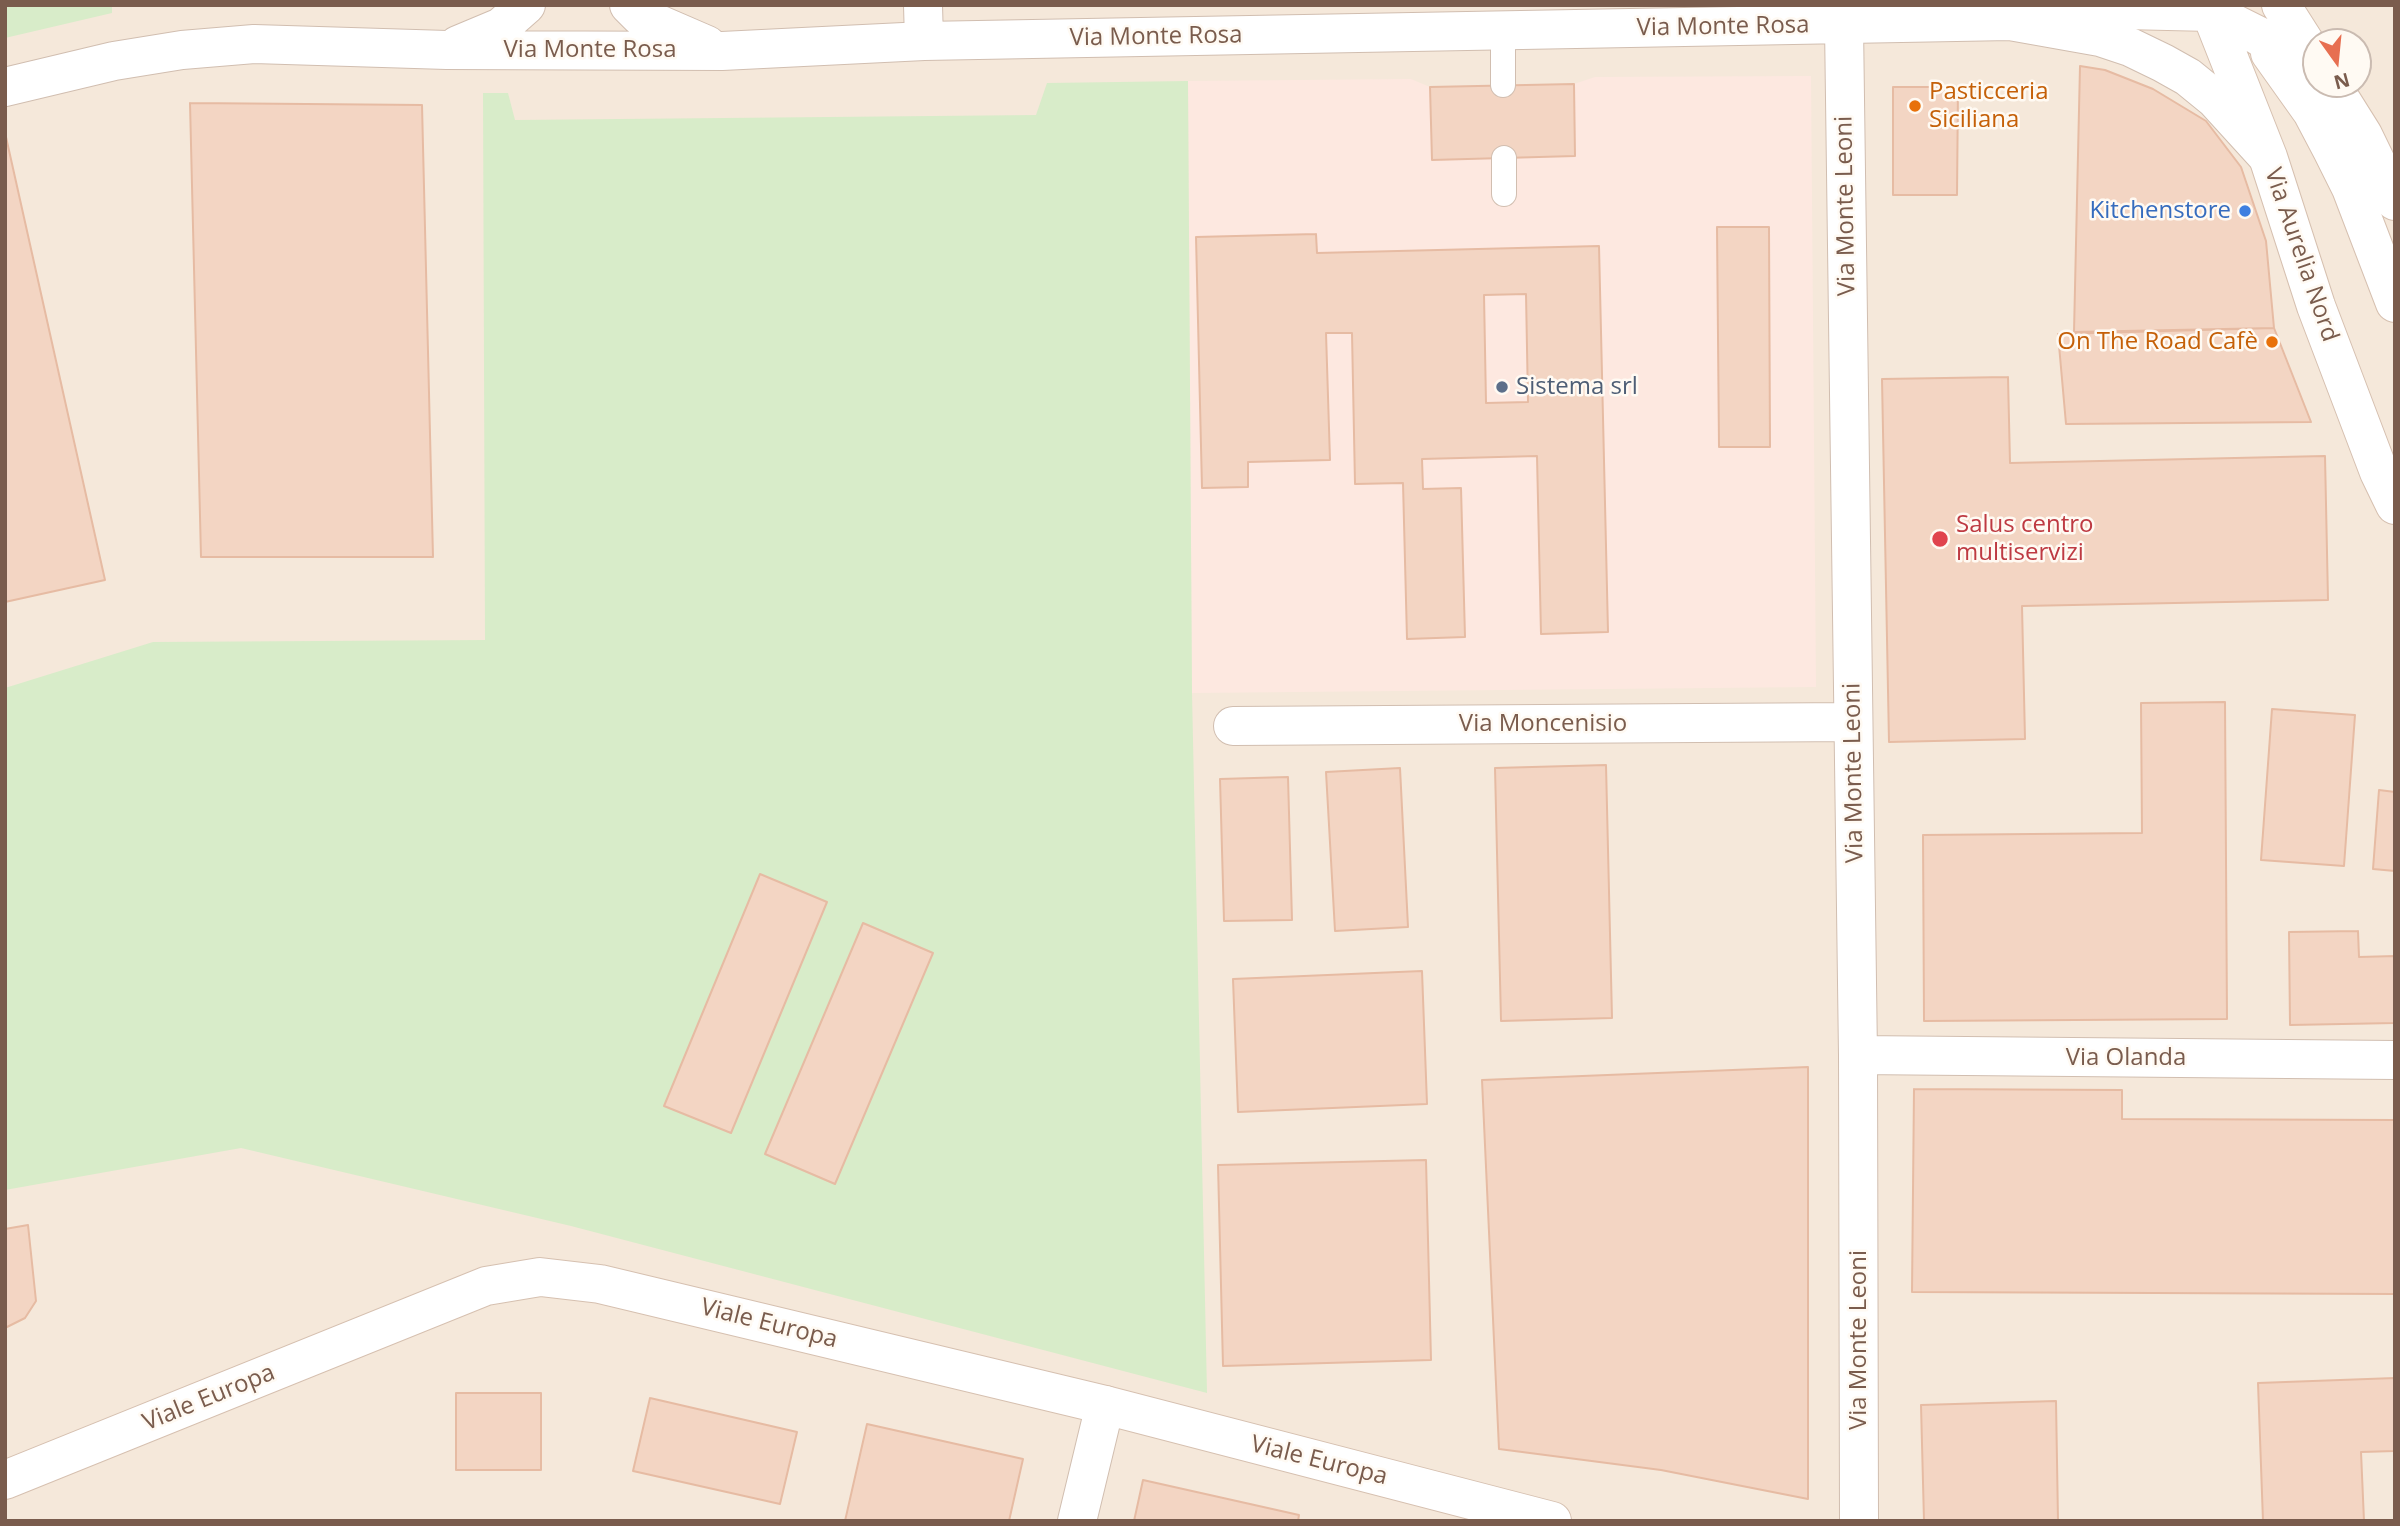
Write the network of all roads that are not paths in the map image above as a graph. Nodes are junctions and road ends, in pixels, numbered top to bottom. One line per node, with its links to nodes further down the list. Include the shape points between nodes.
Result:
1 (526, 5): 12 (street, via 501,27)
2 (629, 5): 13 (street, via 640,16)
3 (2281, 5): 11 (street)
4 (2210, 9): 5 (street); 10 (street); 18 (street, Via Aurelia Nord)
5 (2080, 10): 6 (street)
6 (2010, 21): 8 (street, Via Monte Rosa); 18 (street, Via Monte Rosa, via 2100,37 2163,63 2215,99)
7 (924, 23): 9 (street, Via Monte Rosa); 13 (street, Via Monte Rosa)
8 (1844, 25): 9 (street, Via Monte Rosa); 24 (street, Via Monte Leoni)
9 (1503, 32): 15 (lane)
10 (2257, 35): 14 (street); 22 (street, via 2312,112 2332,150)
11 (2302, 38)
12 (447, 50): 13 (street, Via Monte Rosa); 16 (street, Via Monte Rosa, via 254,44 182,50)
13 (722, 51)
14 (2302, 65)
15 (1503, 85)
16 (5, 87)
17 (2340, 98): 21 (street)
18 (2268, 157): 23 (street, Via Aurelia Nord, via 2316,306)
19 (1504, 158): 20 (lane)
20 (1504, 194)
21 (2395, 201)
22 (2395, 303)
23 (2395, 505)
24 (1853, 722): 25 (street, Via Moncenisio); 26 (street, Via Monte Leoni)
25 (1233, 726)
26 (1858, 1055): 27 (street, Via Olanda); 32 (street, Via Monte Leoni)
27 (2395, 1060)
28 (1105, 1405): 29 (street, Viale Europa, via 600,1284 540,1277 486,1286); 30 (street); 31 (street, Viale Europa)
29 (5, 1480)
30 (1077, 1521)
31 (1552, 1521)
32 (1859, 1521)

